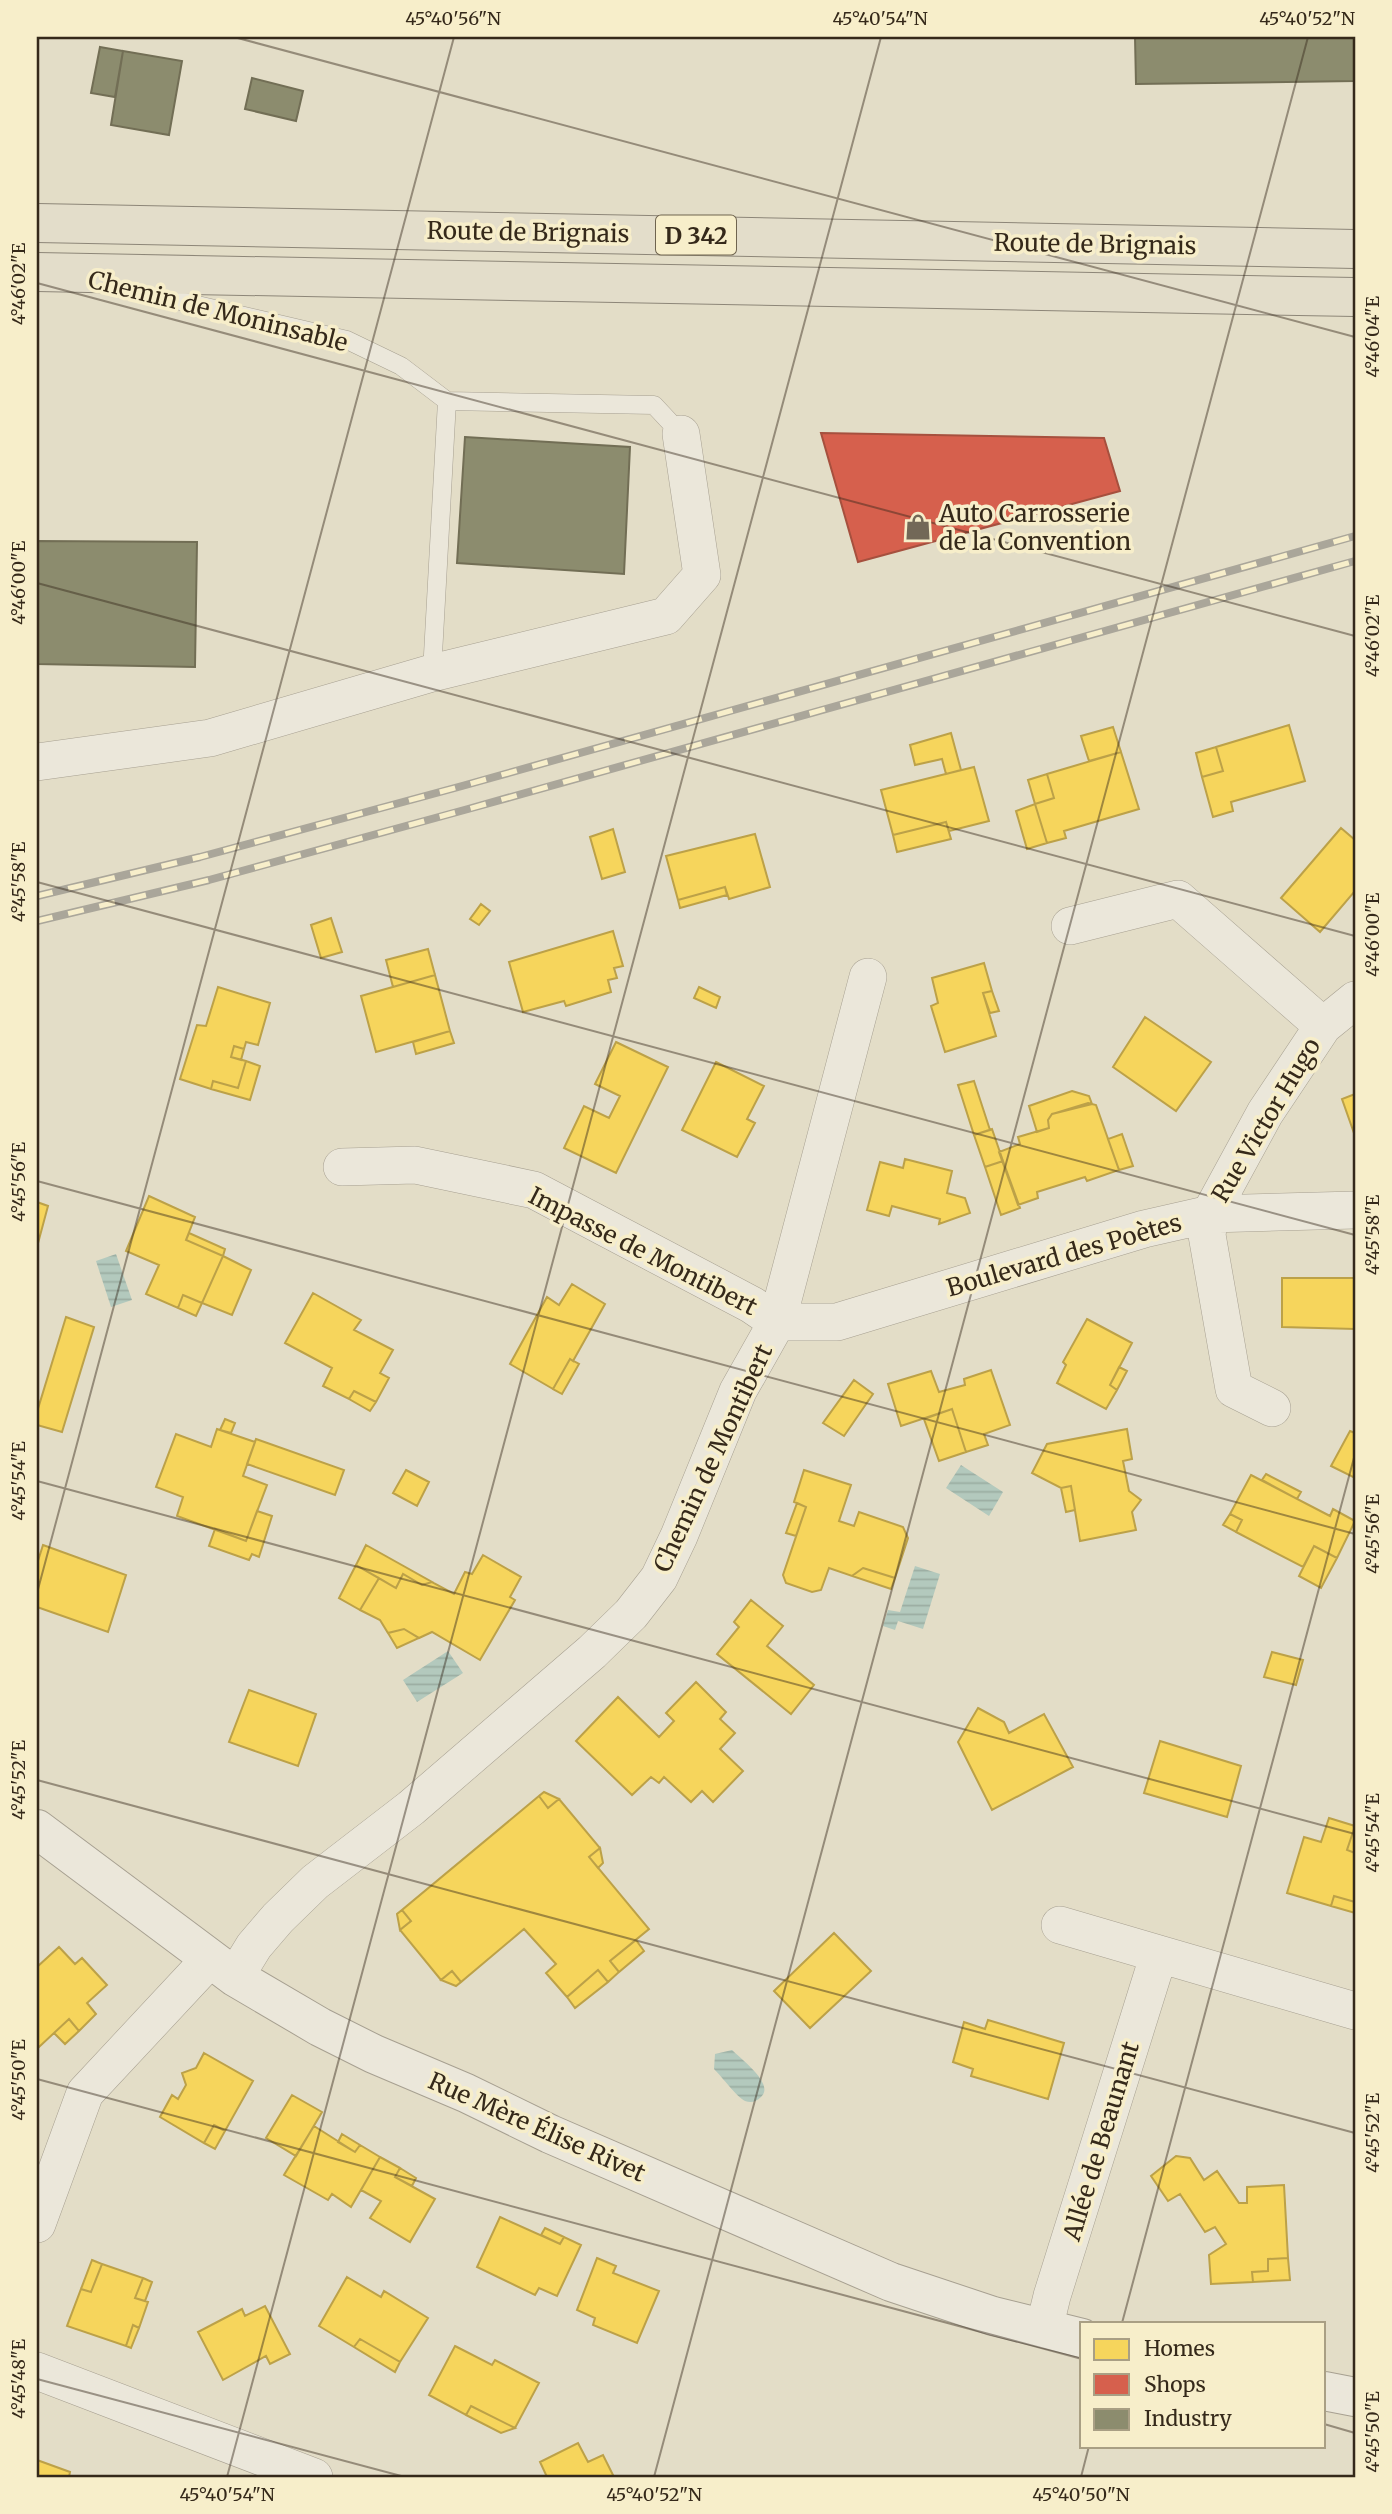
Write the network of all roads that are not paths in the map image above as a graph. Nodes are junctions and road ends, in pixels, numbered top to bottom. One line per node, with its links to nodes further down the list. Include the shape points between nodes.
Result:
1 (37, 223): 2 (main road, Route de Brignais / D 342)
2 (1355, 249)
3 (47, 272): 4 (main road, Route de Brignais / D 342); 5 (lane, Chemin de Moninsable, via 347,340 401,366)
4 (1355, 297)
5 (447, 401): 6 (lane, via 654,405); 7 (lane)
6 (681, 434): 7 (street, via 702,575 666,616)
7 (432, 673): 8 (street, via 210,738)
8 (37, 762)
9 (1070, 926): 12 (street, via 1178,899)
10 (868, 977): 16 (street, Chemin de Montibert)
11 (1355, 1000): 12 (street, Rue Victor Hugo)
12 (1323, 1026): 15 (street, Rue Victor Hugo, via 1265,1113)
13 (342, 1167): 16 (street, Impasse de Montibert, via 415,1165 534,1190)
14 (1355, 1210): 15 (street, Boulevard des Poètes)
15 (1210, 1214): 16 (street, Boulevard des Poètes, via 1144,1229 837,1322); 17 (street, via 1207,1235 1234,1389)
16 (777, 1322): 21 (street, Chemin de Montibert, via 738,1391 680,1536 659,1578 631,1614 411,1808 315,1882 254,1946)
17 (1272, 1408)
18 (37, 1829): 21 (street, Rue Mère Élise Rivet)
19 (1060, 1925): 20 (street)
20 (1159, 1954): 22 (street); 24 (street, Allée de Beaunant)
21 (223, 1968): 23 (street, Chemin de Montibert, via 85,2093); 24 (street, Rue Mère Élise Rivet, via 374,2054 809,2248 931,2297)
22 (1355, 2011)
23 (37, 2224)
24 (1044, 2329): 25 (street, Rue Mère Élise Rivet)
25 (1080, 2338)
26 (37, 2371): 29 (street)
27 (1326, 2391): 28 (street)
28 (1355, 2397)
29 (314, 2477)

